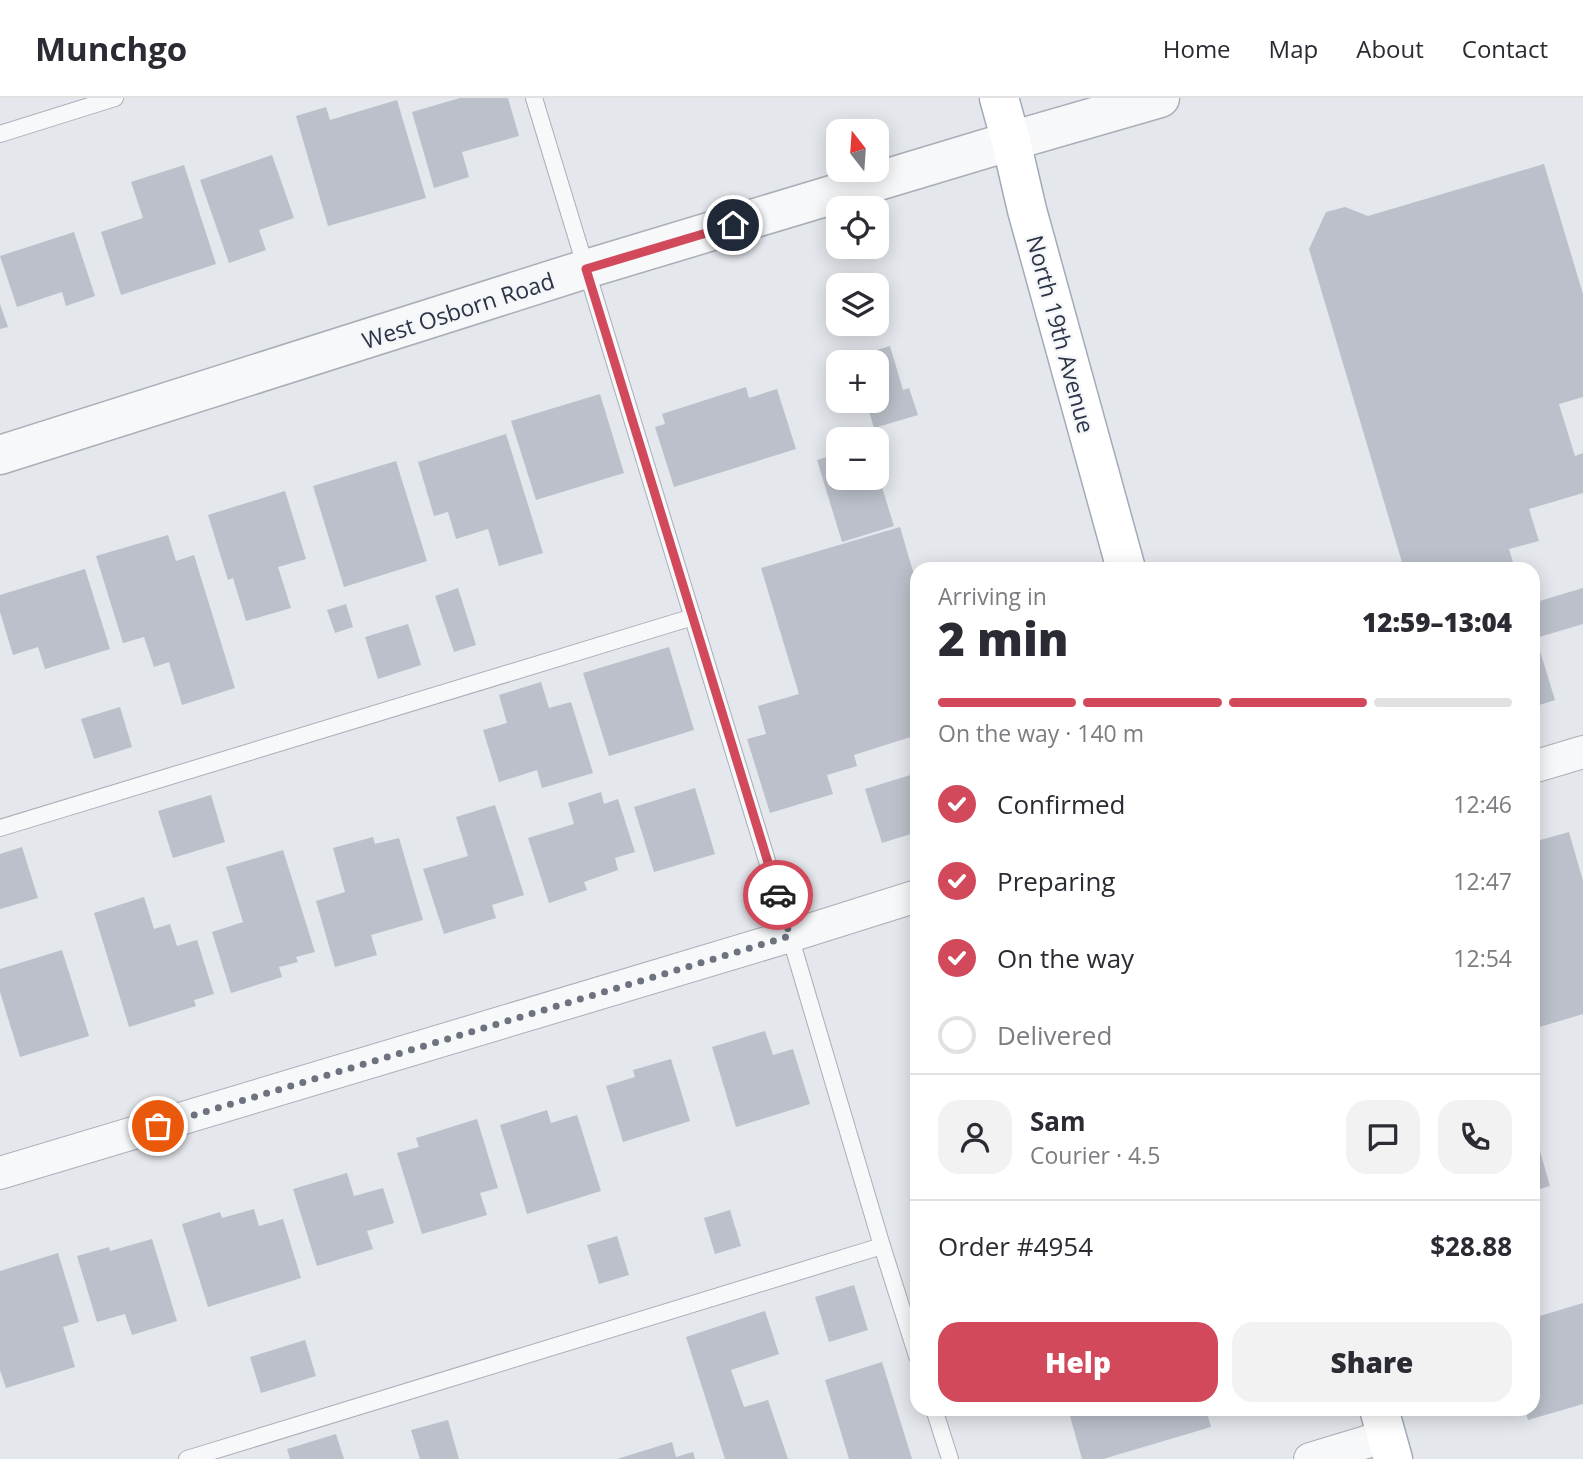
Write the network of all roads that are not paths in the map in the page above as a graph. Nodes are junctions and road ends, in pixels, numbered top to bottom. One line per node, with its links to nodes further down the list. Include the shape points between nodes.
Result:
1 (115, 98): 5 (lane)
2 (534, 98): 7 (lane)
3 (999, 98): 6 (main road, North 19th Avenue)
4 (1160, 98): 6 (street, West Osborn Road)
5 (0, 134)
6 (1011, 141): 7 (street, West Osborn Road); 9 (main road, North 19th Avenue)
7 (586, 269): 8 (street, West Osborn Road); 10 (lane)
8 (0, 455)
9 (1124, 562)
10 (693, 617): 13 (lane); 15 (lane)
11 (1583, 752): 12 (street)
12 (1540, 765)
13 (0, 828)
14 (910, 898): 15 (street)
15 (790, 936): 16 (street); 17 (lane)
16 (0, 1173)
17 (882, 1246): 18 (lane); 21 (lane)
18 (910, 1334)
19 (936, 1416): 22 (lane)
20 (1386, 1434): 23 (street)
21 (187, 1459)
22 (950, 1459)
23 (1310, 1459)

